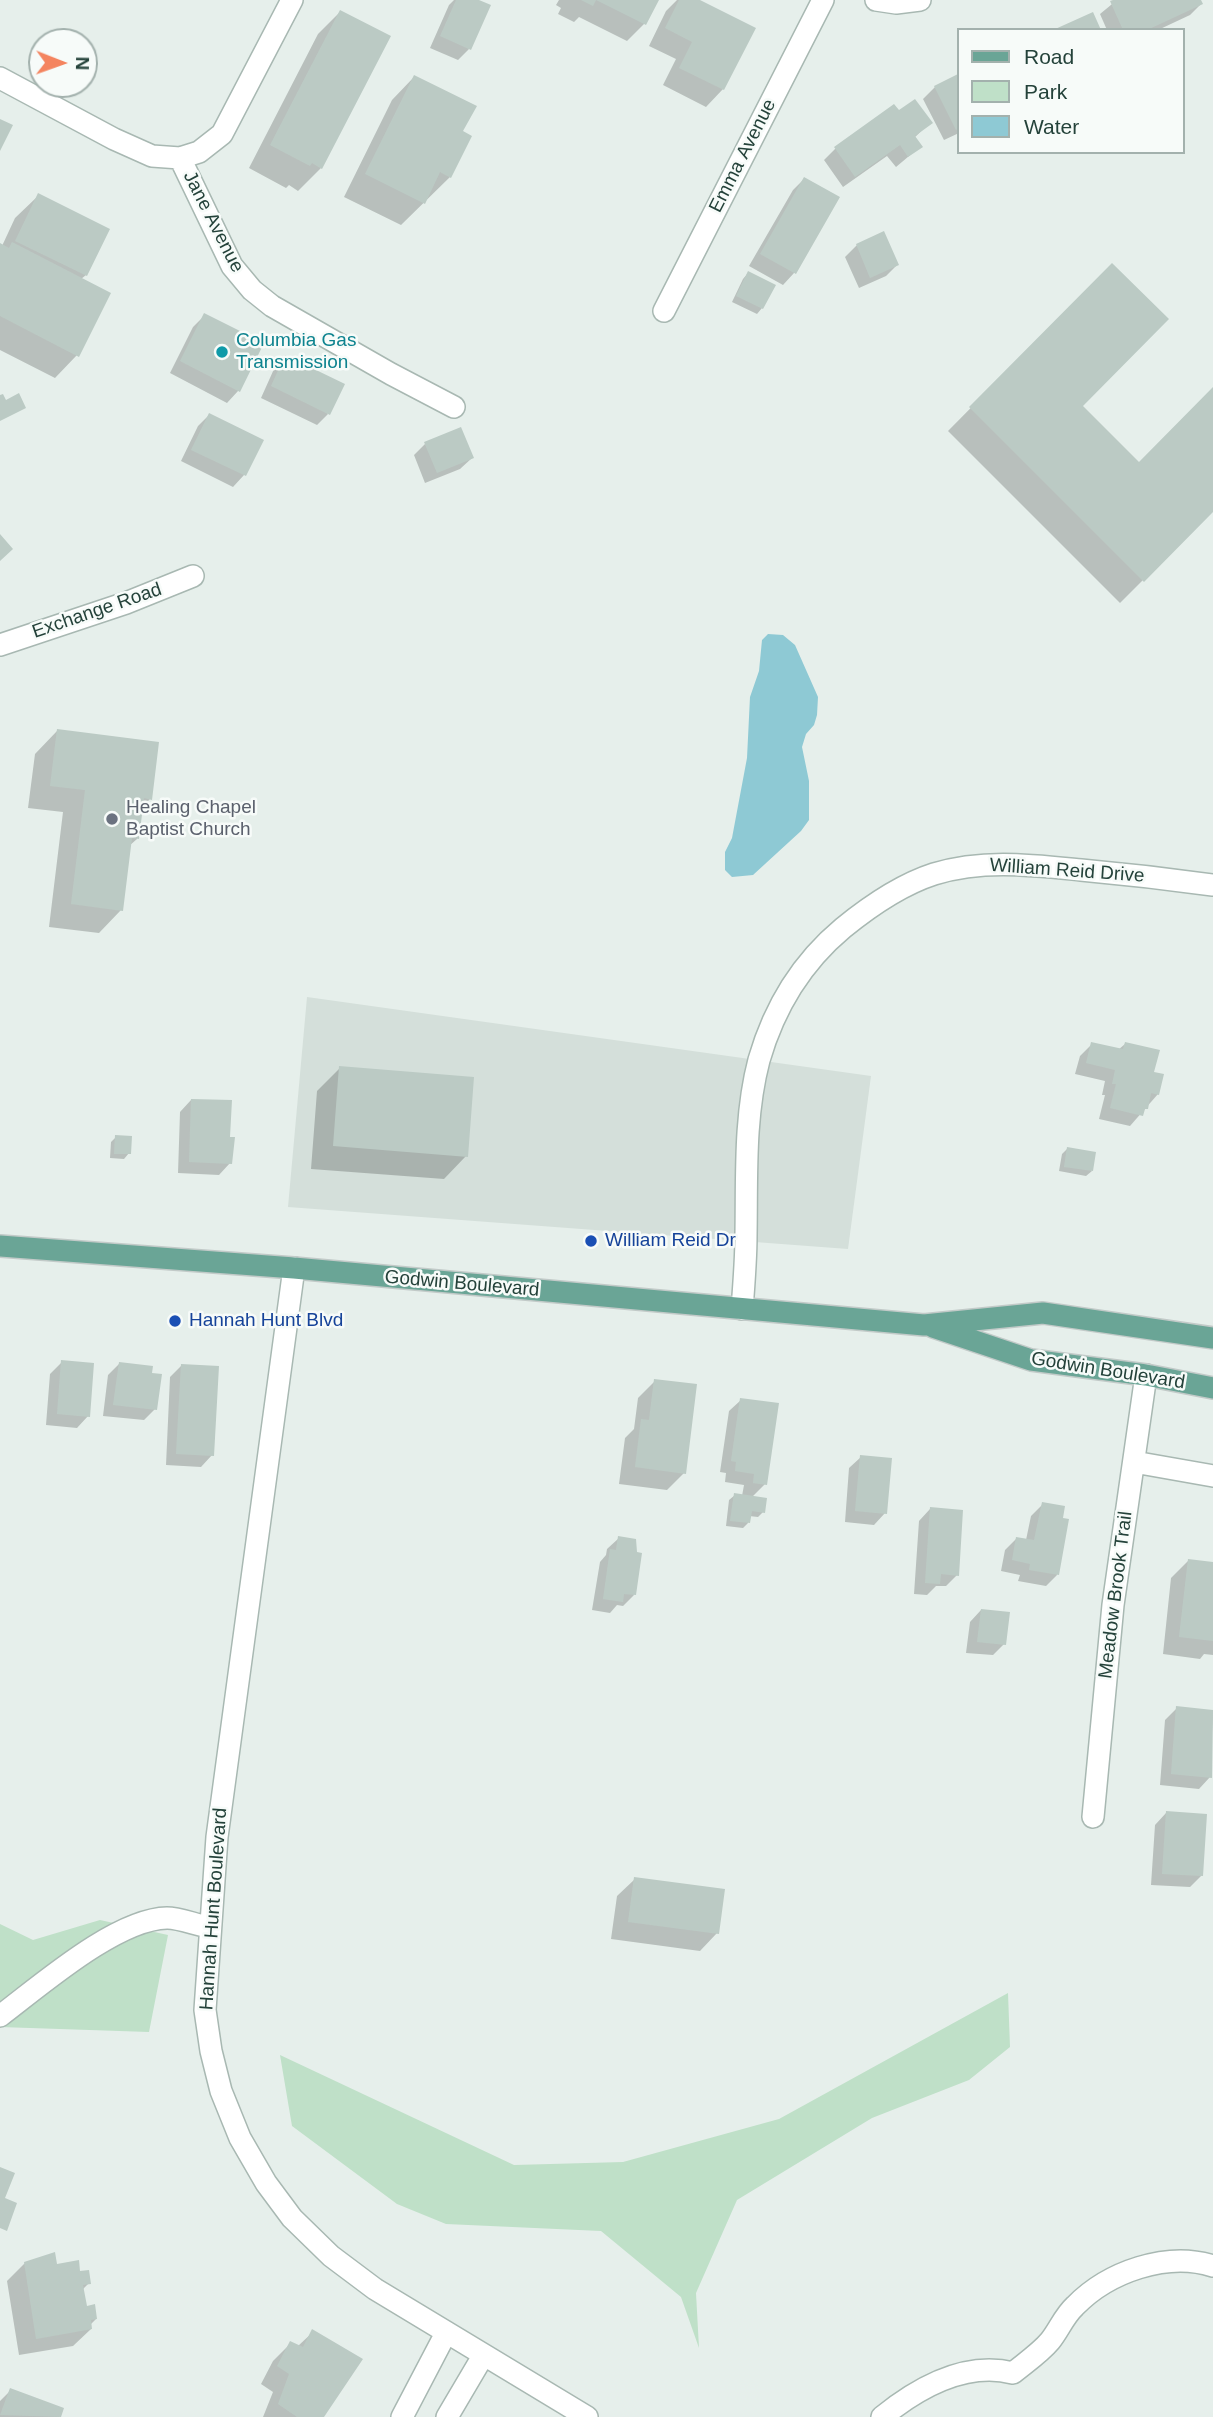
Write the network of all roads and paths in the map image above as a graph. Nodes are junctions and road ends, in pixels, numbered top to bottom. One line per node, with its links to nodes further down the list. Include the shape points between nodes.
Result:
1 (292, 0): 6 (street, via 222,134 198,152)
2 (823, 0): 7 (street, Emma Avenue)
3 (876, 0): 4 (street)
4 (920, 0)
5 (0, 78): 6 (street, Jane Avenue, via 152,156)
6 (180, 158): 8 (street, Jane Avenue, via 232,266 252,290 272,306)
7 (664, 311)
8 (454, 407)
9 (193, 576): 10 (street, Exchange Road)
10 (0, 645)
11 (1213, 885): 14 (street, William Reid Drive, via 1012,863 972,865 904,886 832,938 800,971 774,1016 759,1062 750,1112)
12 (0, 1246): 13 (main road, Godwin Boulevard)
13 (294, 1268): 14 (main road, Godwin Boulevard); 22 (street, Hannah Hunt Boulevard, via 217,1837)
14 (742, 1309): 15 (main road, Godwin Boulevard)
15 (924, 1325): 16 (main road, Godwin Boulevard, via 1043,1312); 17 (main road, Godwin Boulevard, via 1031,1360)
16 (1213, 1338)
17 (1146, 1375): 18 (main road, Godwin Boulevard); 19 (street, Meadow Brook Trail)
18 (1213, 1388)
19 (1134, 1462): 20 (street); 21 (street, Meadow Brook Trail, via 1113,1605)
20 (1213, 1476)
21 (1093, 1817)
22 (209, 1927): 23 (street, via 167,1918 132,1926 76,1959); 25 (street, Hannah Hunt Boulevard, via 205,2010 211,2051 240,2138 266,2183 292,2218 331,2256)
23 (0, 2016)
24 (1213, 2266): 30 (street, via 1172,2261 1130,2270 1077,2303 1049,2341 1013,2373 961,2374 930,2384)
25 (446, 2333): 26 (street, Hannah Hunt Boulevard); 27 (street)
26 (483, 2356): 28 (street); 29 (street, Hannah Hunt Boulevard)
27 (402, 2417)
28 (447, 2417)
29 (587, 2417)
30 (882, 2417)

